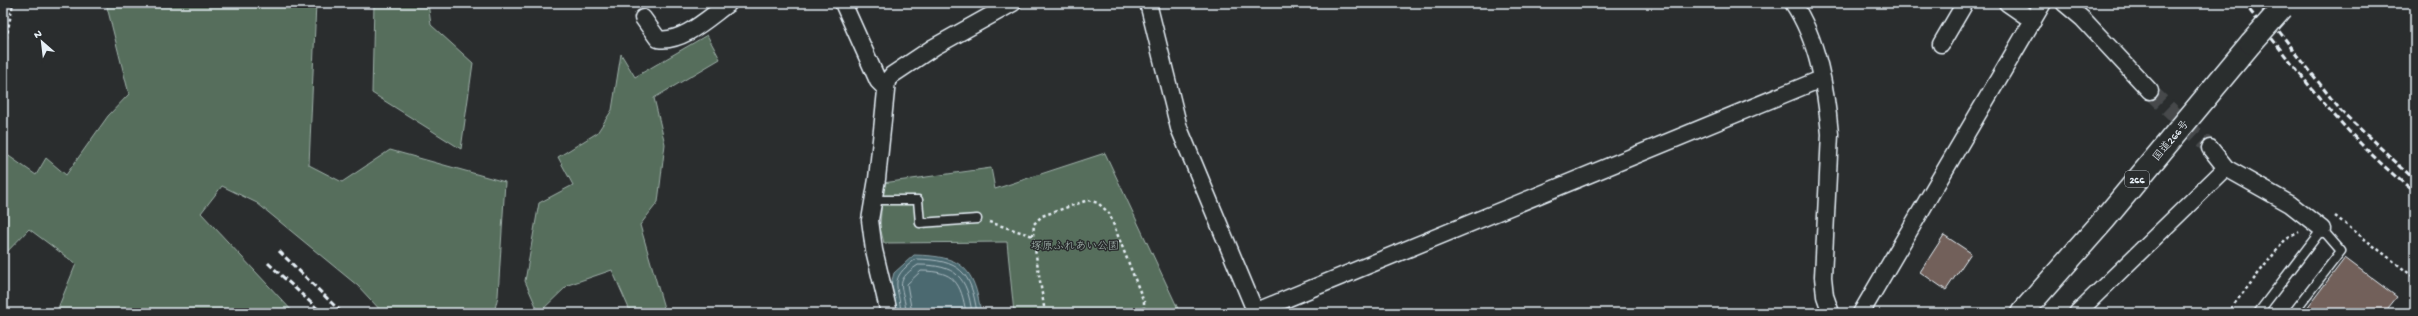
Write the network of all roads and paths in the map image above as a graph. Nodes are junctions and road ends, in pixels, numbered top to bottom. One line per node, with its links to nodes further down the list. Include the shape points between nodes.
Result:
1 (13, 3): 15 (path)
2 (729, 3): 12 (street, via 681,36 669,41 658,39)
3 (843, 3): 17 (street, via 878,82)
4 (1013, 3): 17 (street, via 906,65 892,75)
5 (1148, 3): 28 (street, via 1179,128)
6 (1793, 3): 16 (street, via 1811,36)
7 (1965, 3): 14 (street)
8 (2007, 3): 13 (street)
9 (2043, 3): 13 (street)
10 (2064, 3): 18 (street, via 2083,19)
11 (2284, 5): 31 (highway, 国道266号 / 266, bridge, via 2104,220)
12 (643, 18)
13 (2033, 21): 30 (street)
14 (1941, 44)
15 (3, 56)
16 (1821, 79): 28 (street); 29 (street, via 1830,134 1823,277 1825,296)
17 (885, 88): 21 (street, via 884,120)
18 (2150, 91)
19 (2210, 148): 20 (street)
20 (2226, 168): 23 (street, via 2290,204); 32 (street)
21 (872, 200): 22 (lane, via 918,200 920,223); 25 (street, via 871,228)
22 (977, 219): 24 (path)
23 (2322, 229): 33 (lane); 34 (lane, via 2341,251)
24 (1034, 236): 26 (path); 27 (path, via 1034,224 1042,216 1088,200 1098,203 1109,213 1144,302)
25 (889, 313)
26 (1045, 313)
27 (1144, 313)
28 (1255, 313)
29 (1831, 313)
30 (1861, 313)
31 (2022, 313)
32 (2077, 313)
33 (2258, 313)
34 (2293, 313)

